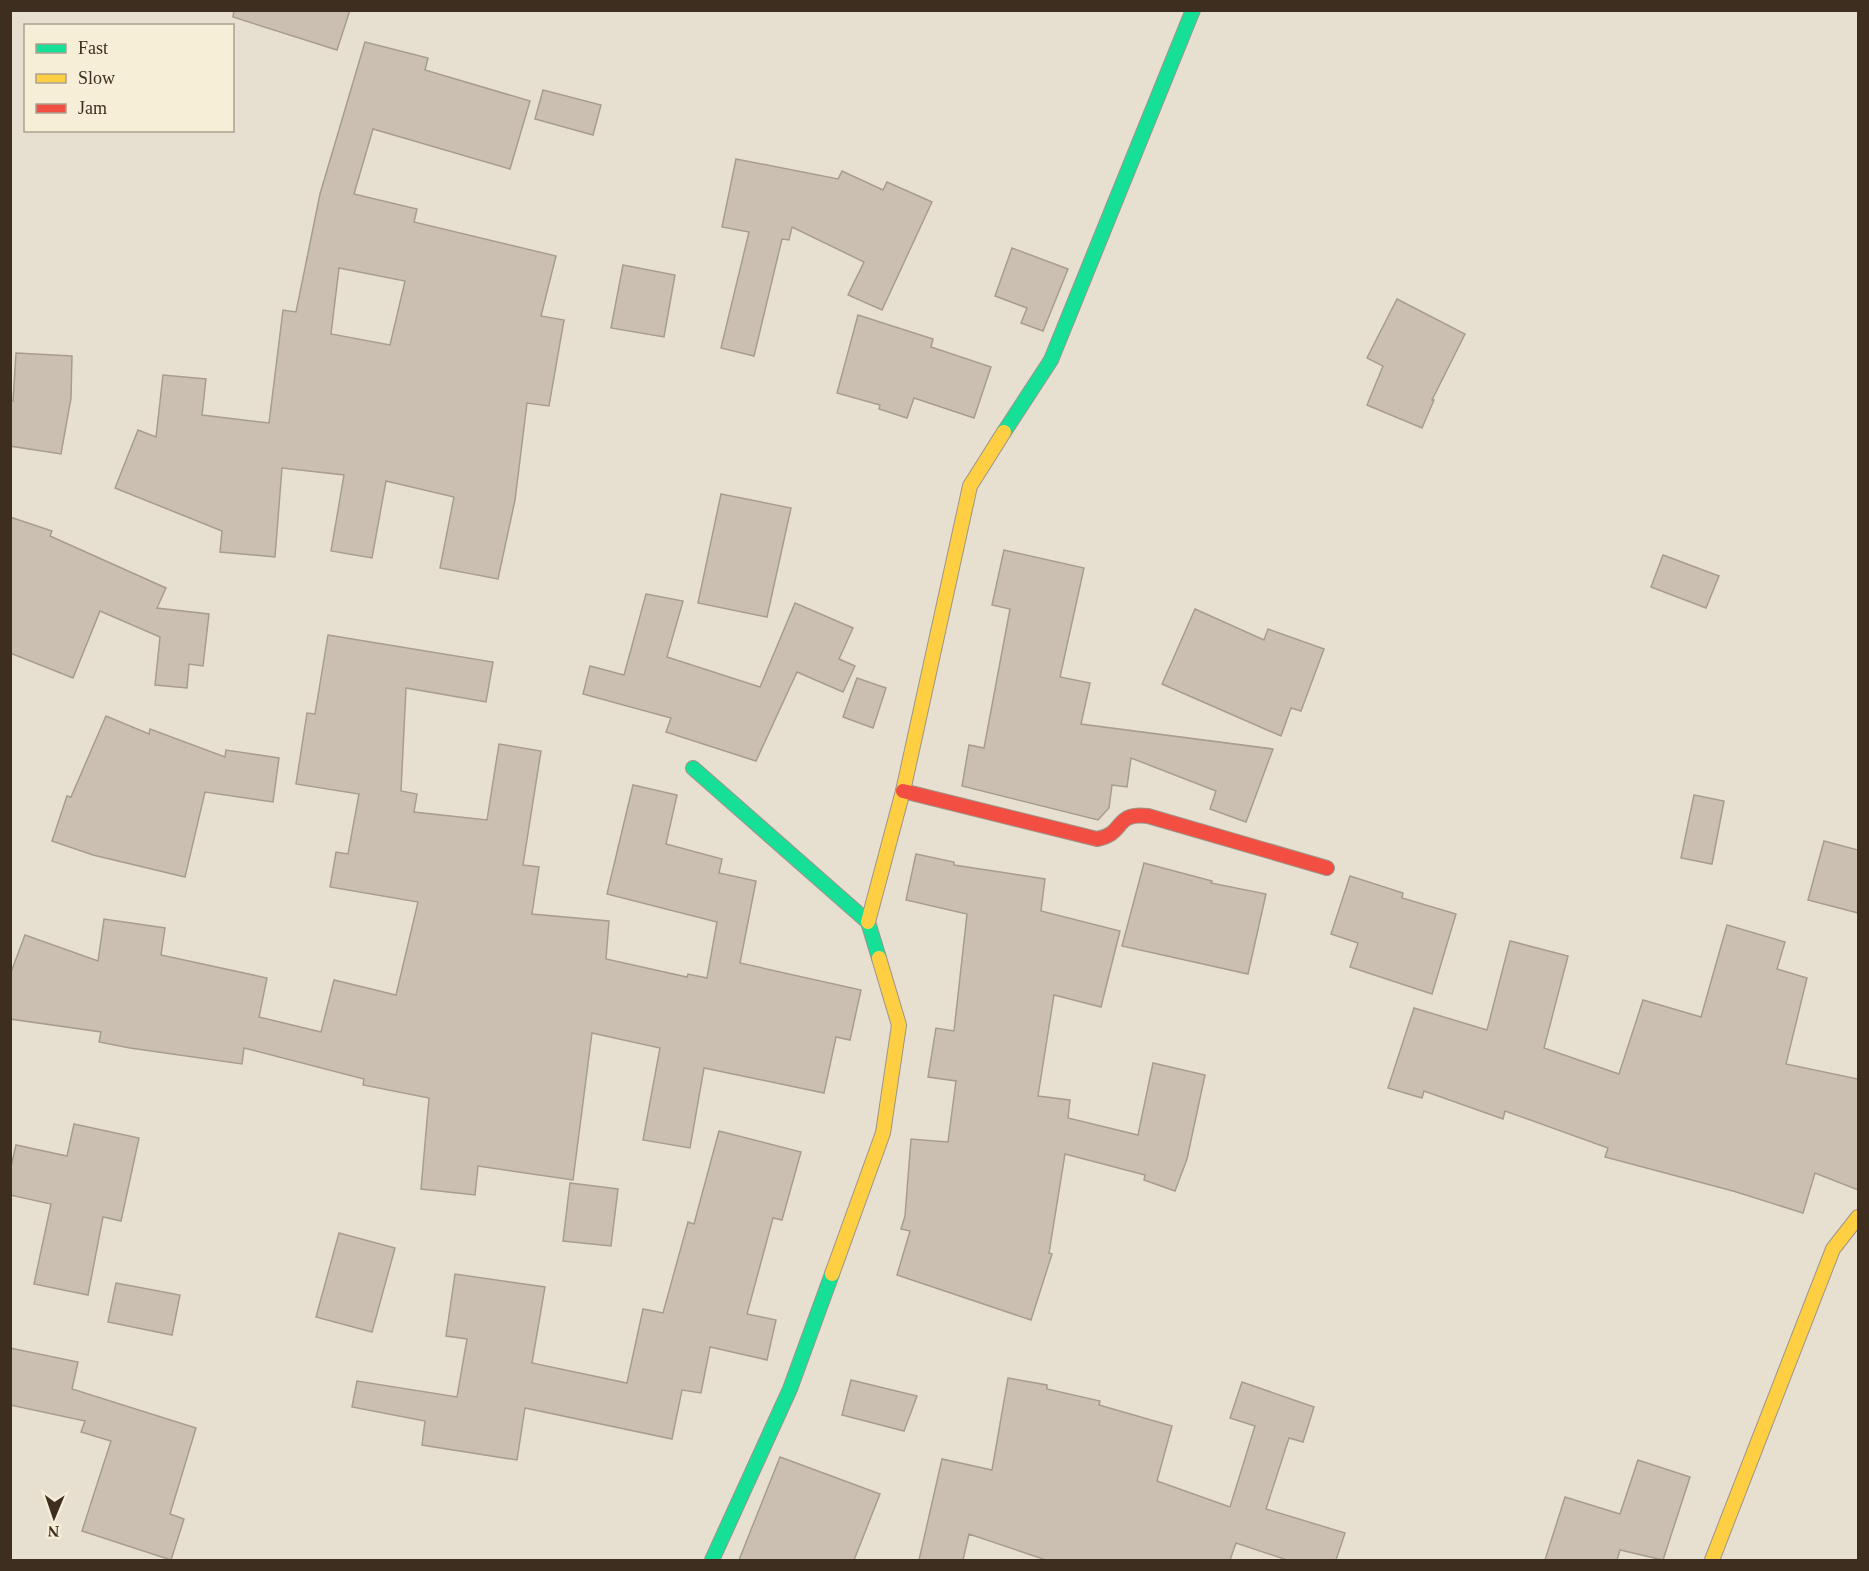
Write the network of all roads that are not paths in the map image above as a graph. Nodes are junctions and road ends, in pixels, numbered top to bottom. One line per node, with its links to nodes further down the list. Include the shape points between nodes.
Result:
1 (1193, 10): 3 (street, via 1051,360 970,486)
2 (693, 768): 5 (street)
3 (903, 791): 4 (street, via 1097,839 1107,838 1131,814 1148,816); 5 (street)
4 (1327, 868)
5 (868, 922): 7 (street, via 898,1024 883,1133 790,1389)
6 (1858, 1217): 8 (street, via 1833,1249)
7 (712, 1560)
8 (1712, 1560)

